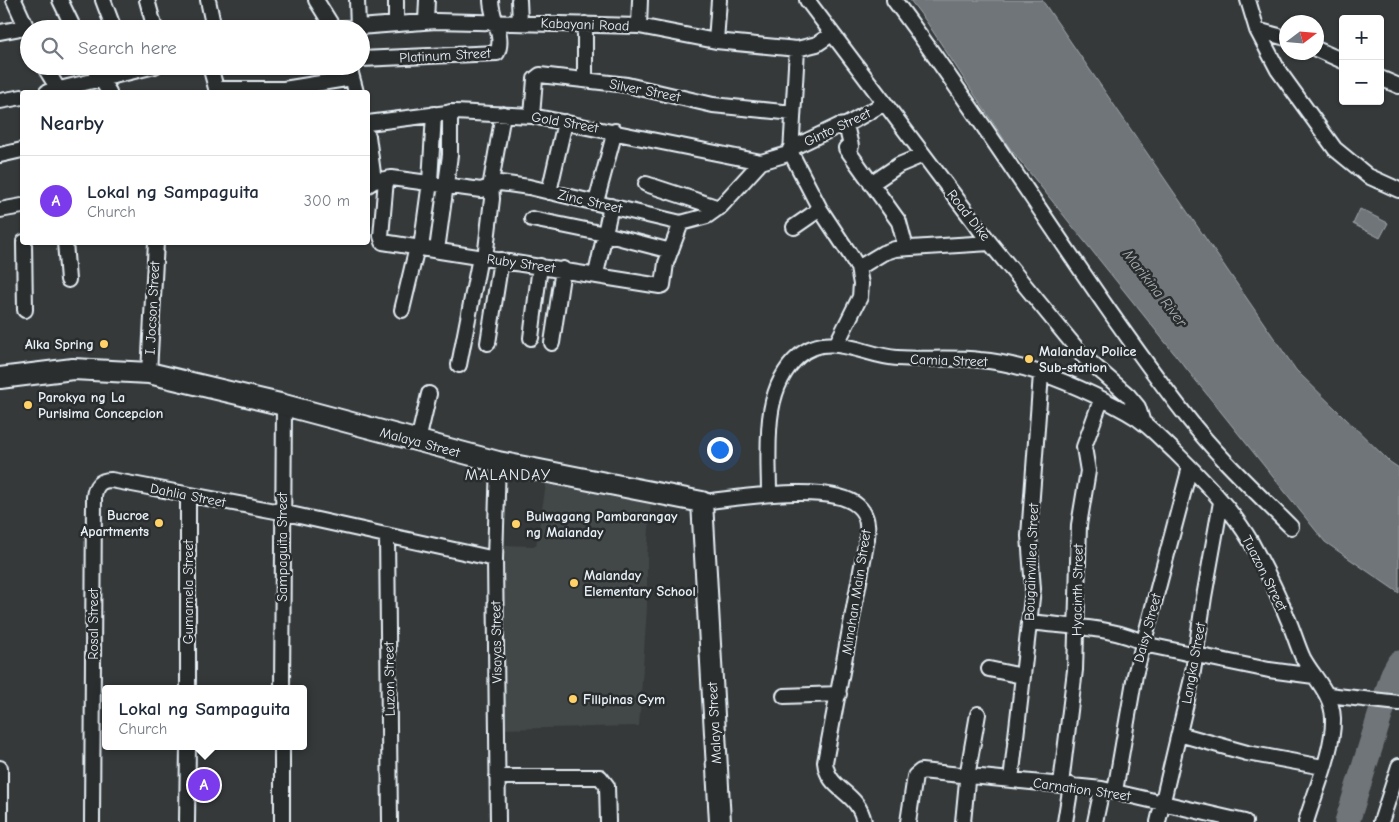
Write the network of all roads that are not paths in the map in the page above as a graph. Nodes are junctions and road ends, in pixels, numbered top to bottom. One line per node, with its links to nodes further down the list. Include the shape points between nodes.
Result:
1 (14, 0): 17 (street)
2 (60, 0): 18 (street)
3 (104, 0): 19 (street)
4 (147, 0): 20 (street)
5 (208, 0): 21 (street)
6 (316, 0): 22 (street)
7 (357, 0): 23 (street)
8 (396, 0): 27 (street)
9 (427, 0): 24 (street)
10 (491, 0): 25 (street)
11 (519, 0): 26 (street)
12 (640, 0): 30 (street)
13 (719, 0): 36 (street)
14 (807, 0): 34 (street, Road Dike)
15 (894, 0): 131 (street, via 936,56 1116,321 1188,419)
16 (1248, 0): 31 (street)
17 (23, 20)
18 (70, 20)
19 (111, 20)
20 (153, 20)
21 (212, 20)
22 (328, 20)
23 (358, 20)
24 (426, 22): 25 (street, Kabayani Road); 27 (street, Kabayani Road)
25 (495, 22): 26 (street, Kabayani Road); 39 (street, Platinum Street, via 499,50 494,54)
26 (520, 22): 28 (street, Kabayani Road)
27 (396, 24): 29 (street, Kabayani Road)
28 (585, 24): 30 (street, Kabayani Road); 48 (street)
29 (370, 26)
30 (639, 26): 36 (street, Kabayani Road)
31 (1257, 30): 35 (street); 81 (street, via 1278,70 1334,148 1368,176)
32 (20, 31): 33 (street)
33 (0, 32)
34 (832, 34): 37 (street, Kabayani Road, via 817,44); 59 (street, Road Dike)
35 (1279, 36)
36 (716, 41): 37 (street, Kabayani Road)
37 (797, 49): 61 (street)
38 (1324, 53): 40 (street)
39 (370, 59)
40 (1341, 60)
41 (48, 75): 51 (street)
42 (98, 75): 47 (street)
43 (114, 75): 47 (street)
44 (212, 75): 54 (street)
45 (338, 75): 55 (street, via 284,88)
46 (352, 75): 56 (street)
47 (102, 80): 52 (street); 53 (street)
48 (585, 80): 61 (street, Silver Street, via 627,85 713,105); 64 (street, Silver Street, via 537,76)
49 (1384, 80): 50 (street)
50 (1399, 86)
51 (55, 90)
52 (64, 90)
53 (108, 90)
54 (216, 90)
55 (239, 90)
56 (356, 90)
57 (20, 97): 58 (street)
58 (0, 101)
59 (884, 104): 67 (street, Ginto Street); 73 (street, Road Dike)
60 (450, 112): 62 (street, Gold Street); 63 (street, Gold Street); 77 (street)
61 (792, 113): 71 (street)
62 (434, 114): 66 (street, Gold Street); 76 (street)
63 (503, 114): 64 (street, Gold Street); 80 (street)
64 (532, 116): 65 (street, Gold Street)
65 (565, 122): 68 (street, Gold Street); 82 (street)
66 (370, 123)
67 (846, 125): 71 (street, Ginto Street); 79 (street, via 851,146 846,148)
68 (615, 131): 74 (street, Gold Street); 83 (street)
69 (370, 148): 75 (street)
70 (20, 150): 72 (street)
71 (790, 151): 74 (street); 87 (street)
72 (0, 155)
73 (922, 155): 79 (street); 93 (street, Road Dike)
74 (761, 162): 86 (street, Zinc Street)
75 (376, 182): 76 (street, Zinc Street, via 395,178); 97 (street, Ruby Street, via 382,239 384,242)
76 (430, 182): 77 (street, Zinc Street); 97 (street)
77 (447, 184): 80 (street, Zinc Street, via 481,190); 99 (street)
78 (646, 184): 86 (street)
79 (871, 184): 98 (street, via 899,222)
80 (492, 186): 82 (street, Zinc Street, via 500,183); 101 (street)
81 (1399, 190)
82 (549, 192): 83 (street, Zinc Street)
83 (596, 202): 85 (street, Zinc Street)
84 (20, 206): 88 (street)
85 (611, 206): 90 (street, Zinc Street); 92 (street)
86 (719, 208): 90 (street, Zinc Street, via 707,216)
87 (820, 209): 91 (street); 104 (street)
88 (0, 210)
89 (532, 220): 92 (street)
90 (681, 223): 100 (street)
91 (794, 227)
92 (605, 234): 100 (street); 106 (street)
93 (990, 243): 98 (street); 121 (street, Road Dike, via 1082,356 1128,395 1138,407)
94 (24, 245): 108 (street)
95 (65, 245): 107 (street)
96 (156, 245): 115 (street, I. Jocson Street)
97 (419, 247): 99 (street, Ruby Street); 109 (street)
98 (906, 248): 104 (street, via 884,253)
99 (438, 250): 101 (street, Ruby Street)
100 (671, 251): 106 (street, Ruby Street, via 662,286)
101 (482, 257): 102 (street, Ruby Street); 114 (street)
102 (501, 260): 103 (street, Ruby Street); 111 (street)
103 (540, 266): 105 (street, Ruby Street); 110 (street)
104 (858, 268): 113 (street, via 860,296)
105 (563, 269): 106 (street, Ruby Street); 112 (street)
106 (596, 274)
107 (68, 280)
108 (26, 310)
109 (402, 310)
110 (531, 338)
111 (488, 343)
112 (552, 343)
113 (837, 343): 116 (street, Camia Street, via 885,357 982,360); 126 (street, via 822,344 803,352 779,382 769,438)
114 (459, 364)
115 (148, 373): 117 (street, Malaya Street, via 72,369); 120 (street, Malaya Street)
116 (1041, 374): 119 (street, Camia Street); 134 (street, Bougainvillea Street, via 1029,536 1033,589)
117 (0, 378)
118 (429, 394): 122 (street)
119 (1101, 400): 121 (street, Camia Street); 135 (street, Hyacinth Street, via 1084,447 1088,471 1079,525)
120 (284, 405): 122 (street, Malaya Street); 130 (street, Sampaguita Street)
121 (1142, 420): 124 (street, Tuazon Street)
122 (418, 442): 123 (street, Malaya Street)
123 (498, 462): 128 (street, Malaya Street); 133 (street, Visayas Street)
124 (1190, 467): 129 (street, Tuazon Street); 136 (street, Daisy Street)
125 (97, 486): 127 (street, Dahlia Street, via 111,480); 161 (street, Rosal Street, via 94,496)
126 (769, 494): 128 (street, Minahan Main Street); 143 (street, Minahan Main Street, via 835,496 850,500 865,517 867,539)
127 (188, 495): 130 (street, Dahlia Street); 141 (street, Gumamela Street)
128 (702, 502): 167 (street, Malaya Street)
129 (1221, 502): 137 (street, Langka Street); 140 (street, Tuazon Street, via 1257,553)
130 (281, 512): 132 (street); 142 (street, Sampaguita Street)
131 (1291, 527)
132 (387, 535): 133 (street); 164 (street, Luzon Street)
133 (495, 559): 155 (street, Visayas Street)
134 (1030, 622): 135 (street); 139 (street, Bougainvillea Street)
135 (1077, 629): 136 (street, via 1101,631); 157 (street, Hyacinth Street)
136 (1142, 642): 137 (street); 158 (street, Daisy Street)
137 (1196, 655): 140 (street); 148 (street, Langka Street)
138 (989, 669): 139 (street)
139 (1022, 676): 156 (street, Bougainvillea Street)
140 (1314, 676): 144 (street, Tuazon Street)
141 (188, 685)
142 (282, 685)
143 (839, 694): 145 (street); 168 (street, Minahan Main Street, via 825,755 826,769 836,785 857,803)
144 (1328, 695): 146 (street); 152 (street, via 1333,718)
145 (784, 696)
146 (1399, 703)
147 (978, 714): 154 (street)
148 (1179, 734): 152 (street, via 1247,753); 159 (street, Langka Street)
149 (188, 750): 162 (street)
150 (282, 750): 163 (street)
151 (1399, 766): 176 (street)
152 (1323, 767): 175 (street)
153 (0, 768): 160 (street)
154 (969, 776): 156 (street, Carnation Street); 169 (street, Carnation Street, via 917,773); 170 (street)
155 (497, 777): 165 (street, Visayas Street); 166 (street, via 600,777 607,786)
156 (1011, 780): 157 (street, Carnation Street)
157 (1066, 785): 158 (street, Carnation Street); 171 (street, Hyacinth Street)
158 (1109, 790): 159 (street, Carnation Street); 172 (street, Daisy Street)
159 (1164, 803): 173 (street, Langka Street); 174 (street, Carnation Street)
160 (0, 822)
161 (92, 822)
162 (187, 822)
163 (282, 822)
164 (390, 822)
165 (498, 822)
166 (608, 822)
167 (720, 822)
168 (864, 822)
169 (908, 822)
170 (963, 822)
171 (1064, 822)
172 (1096, 822)
173 (1158, 822)
174 (1245, 822)
175 (1306, 822)
176 (1381, 822)

